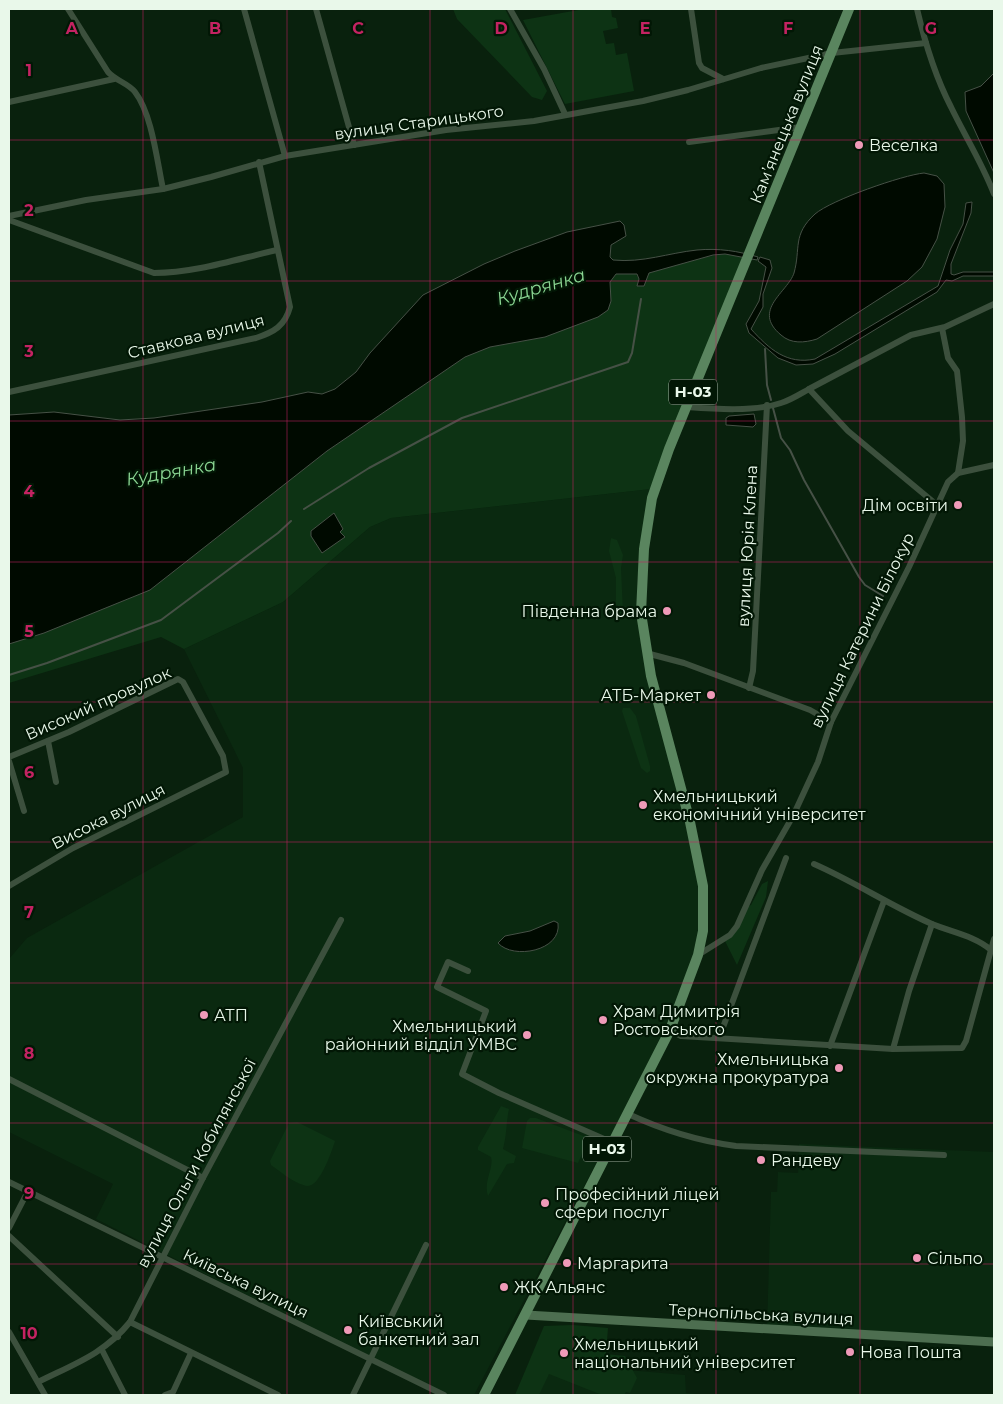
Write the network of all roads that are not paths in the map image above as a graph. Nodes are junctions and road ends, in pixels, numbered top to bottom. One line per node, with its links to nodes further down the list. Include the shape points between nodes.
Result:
1 (68, 9): 10 (street)
2 (244, 9): 17 (street)
3 (316, 9): 16 (street)
4 (510, 9): 13 (street)
5 (691, 9): 11 (street, via 699,64)
6 (849, 9): 9 (main road, Камʼянецька вулиця / Н-03)
7 (917, 9): 8 (street)
8 (926, 43): 9 (street, вулиця Старицького); 20 (street, via 935,74 984,167)
9 (832, 53): 11 (street, вулиця Старицького); 14 (main road, Камʼянецька вулиця / Н-03)
10 (114, 79): 12 (street); 19 (street, via 126,84 139,98 145,111)
11 (723, 79): 13 (street, вулиця Старицького, via 643,101)
12 (9, 102)
13 (565, 114): 16 (street, вулиця Старицького)
14 (801, 127): 15 (street); 31 (main road, Камʼянецька вулиця / Н-03)
15 (689, 142)
16 (354, 145): 17 (street, вулиця Старицького)
17 (285, 156): 18 (street, вулиця Старицького)
18 (258, 162): 19 (street, вулиця Старицького, via 212,178); 25 (street, Ставкова вулиця)
19 (163, 189): 21 (street, вулиця Старицького)
20 (994, 194)
21 (18, 214): 22 (street, вулиця Старицького); 24 (street)
22 (9, 216)
23 (9, 220): 24 (street)
24 (19, 224): 25 (street, via 154,273 210,266)
25 (277, 250): 29 (street, Ставкова вулиця, via 290,307 281,326 271,333)
26 (994, 304): 27 (street)
27 (942, 328): 28 (street, via 911,336); 33 (street, via 948,358 957,371 963,430)
28 (809, 389): 30 (street); 34 (street, via 848,431)
29 (9, 392)
30 (767, 406): 31 (street); 36 (street, вулиця Юрія Клена, via 753,671)
31 (686, 407): 35 (main road, Н-03, via 654,490 644,546 640,583)
32 (994, 465): 33 (street)
33 (958, 473): 34 (street, вулиця Катерини Білокур, via 948,482)
34 (938, 505): 37 (street, вулиця Катерини Білокур)
35 (646, 653): 36 (street, via 684,663); 52 (main road, Н-03, via 703,886 703,931)
36 (749, 688): 37 (street, via 810,710)
37 (831, 722): 52 (street, вулиця Катерини Білокур, via 818,762 739,922 730,935)
38 (48, 741): 39 (street, Високий провулок); 41 (street, Високий провулок, via 178,679 183,682 224,756 226,772); 42 (street)
39 (9, 757)
40 (9, 761): 43 (street)
41 (222, 774): 46 (street, Висока вулиця, via 73,848)
42 (56, 782)
43 (24, 811)
44 (786, 858): 55 (street)
45 (814, 864): 47 (street)
46 (9, 886)
47 (884, 901): 49 (street); 56 (street)
48 (341, 920): 62 (street, вулиця Ольги Кобилянської)
49 (932, 924): 51 (street, via 983,943); 57 (street)
50 (994, 940): 51 (street)
51 (992, 950): 57 (street, via 962,1048)
52 (698, 956): 54 (main road, Н-03)
53 (468, 971): 60 (street, via 448,962 437,987 486,1011 462,1074)
54 (670, 1030): 55 (street, via 681,1036); 59 (main road, Н-03)
55 (719, 1038): 56 (street)
56 (830, 1046): 57 (street)
57 (894, 1049)
58 (9, 1079): 62 (street)
59 (626, 1113): 60 (main road, Н-03); 61 (street, via 662,1128 717,1144)
60 (611, 1142): 69 (main road, Н-03)
61 (944, 1154)
62 (203, 1178): 68 (street, вулиця Ольги Кобилянської)
63 (9, 1182): 64 (street, Київська вулиця)
64 (28, 1191): 65 (street); 68 (street, Київська вулиця)
65 (9, 1228)
66 (9, 1236): 72 (street)
67 (426, 1245): 76 (street)
68 (162, 1256): 70 (street, вулиця Ольги Кобилянської); 76 (street, Київська вулиця)
69 (526, 1315): 73 (main road, Тернопільська вулиця); 85 (main road, Н-03)
70 (130, 1322): 72 (street, вулиця Ольги Кобилянської); 75 (street)
71 (9, 1332): 77 (street)
72 (118, 1337): 74 (street, вулиця Ольги Кобилянської)
73 (994, 1342)
74 (102, 1350): 77 (street, вулиця Ольги Кобилянської); 80 (street)
75 (191, 1353): 78 (street); 82 (street)
76 (370, 1359): 83 (street); 84 (street, Київська вулиця)
77 (38, 1382): 79 (street)
78 (175, 1394): 81 (street)
79 (45, 1395)
80 (125, 1395)
81 (166, 1395)
82 (278, 1395)
83 (353, 1395)
84 (444, 1395)
85 (484, 1395)

